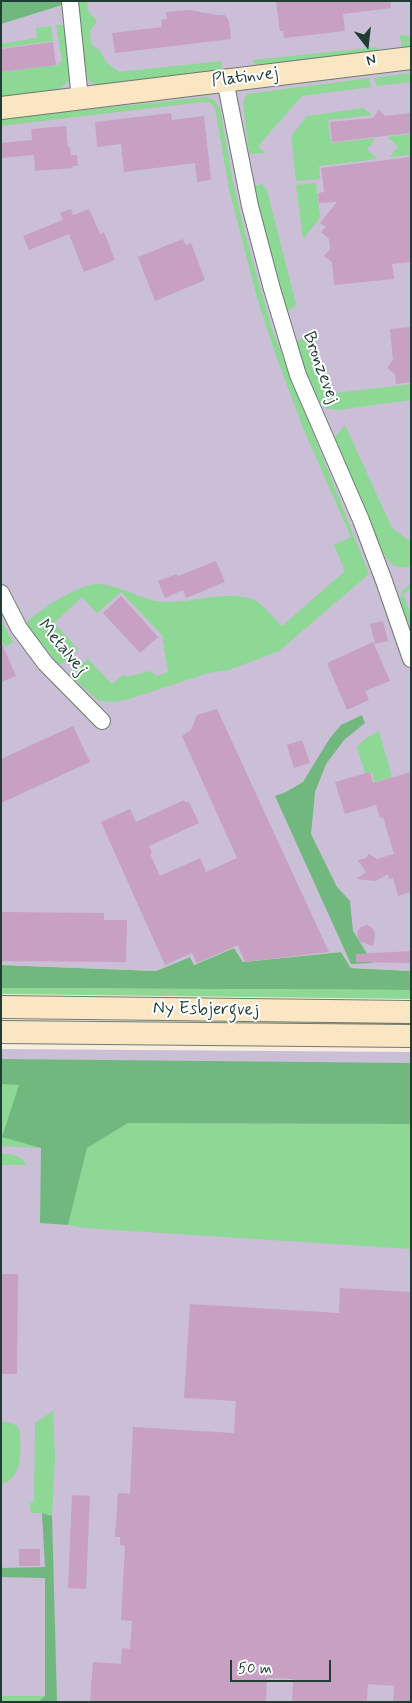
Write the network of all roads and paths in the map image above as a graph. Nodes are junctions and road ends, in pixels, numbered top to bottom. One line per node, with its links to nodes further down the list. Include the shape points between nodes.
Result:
1 (70, 1): 4 (street)
2 (411, 58): 3 (street, Platinvej)
3 (225, 80): 4 (street, Platinvej); 7 (street, Bronzevej, via 250,206 298,374 361,520)
4 (80, 99): 5 (street, Platinvej)
5 (1, 108)
6 (1, 593): 8 (street, Metalvej, via 19,628 45,663)
7 (411, 659)
8 (102, 721)
9 (1, 1007): 10 (street, Ny Esbjergvej)
10 (411, 1012)
11 (1, 1032): 12 (street, Ny Esbjergvej)
12 (411, 1036)

